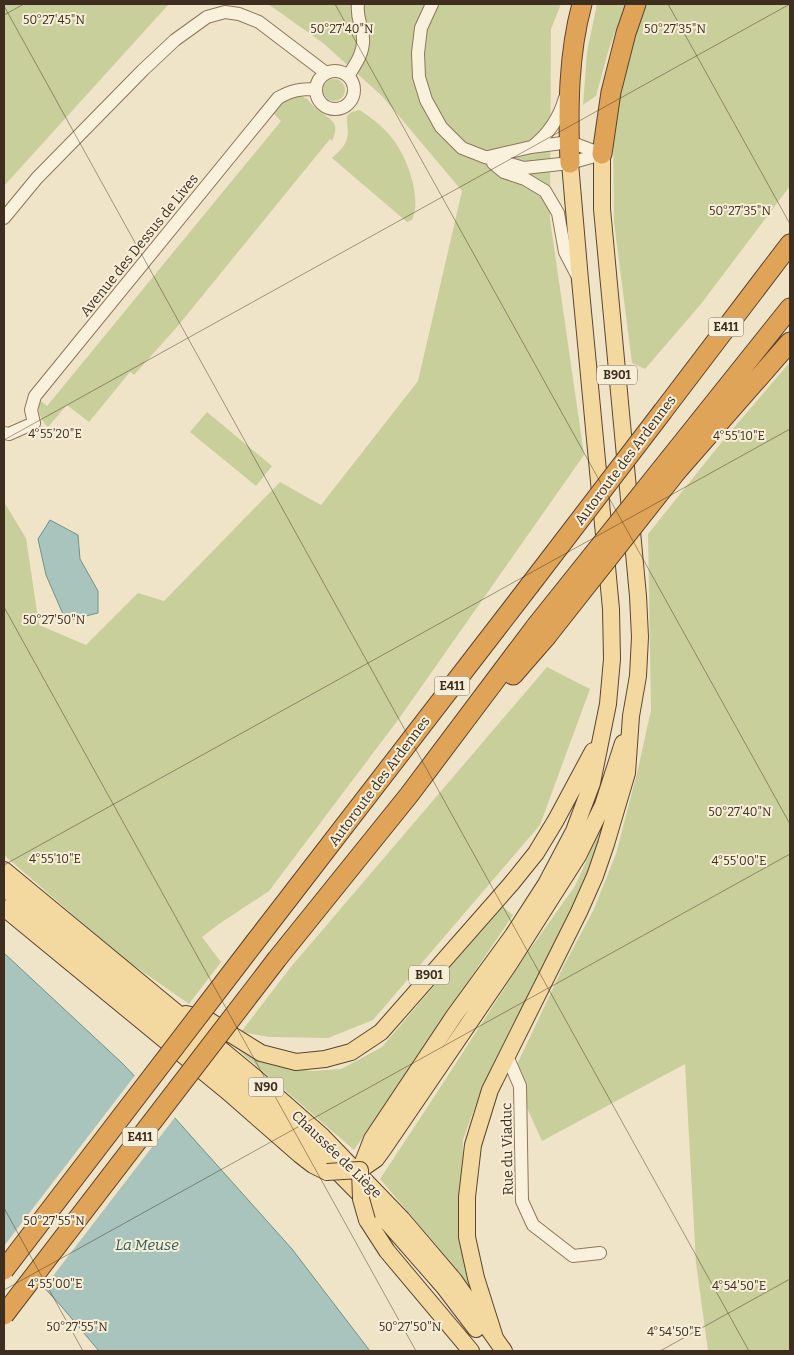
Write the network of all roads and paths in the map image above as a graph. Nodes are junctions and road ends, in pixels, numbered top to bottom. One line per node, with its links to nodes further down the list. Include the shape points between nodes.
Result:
1 (358, 4): 6 (street, via 357,14 364,39 360,56)
2 (432, 4): 12 (street, via 421,28 418,53 419,77 426,100 441,126 462,148)
3 (582, 4): 7 (highway, B901)
4 (636, 4): 11 (highway, B901, via 611,92)
5 (326, 73): 6 (street, via 338,71); 8 (street, via 320,77); 14 (street, via 259,22 225,12 207,17 175,40 143,70 37,178)
6 (348, 76): 8 (street, via 353,84 353,97 338,109 320,102)
7 (570, 79): 9 (highway, B901); 10 (street, via 558,119 542,140)
8 (316, 89): 19 (street, Avenue des Dessus de Lives, via 300,89 278,98 35,396 31,410 34,423)
9 (570, 142): 10 (street); 11 (street); 13 (highway, B901)
10 (531, 147): 12 (street)
11 (602, 154): 13 (street); 21 (main road, B901, via 602,209 638,596 638,676)
12 (485, 158): 13 (street, via 524,168); 16 (street, via 504,172 545,190 558,213 565,252)
13 (570, 163): 16 (main road, B901)
14 (4, 218)
15 (790, 244): 31 (highway, Autoroute des Ardennes / E411, bridge)
16 (580, 280): 22 (main road, B901, via 611,610 612,659)
17 (790, 308): 20 (highway, E411)
18 (790, 342): 20 (highway)
19 (4, 433)
20 (674, 464): 32 (highway, E411, bridge, via 277,959)
21 (631, 716): 27 (main road, B901, via 627,773 595,876); 28 (main road, B901, via 603,804 578,856 510,962)
22 (603, 733): 26 (main road, B901, via 536,853 380,1032 351,1052 296,1062 261,1053 205,1018); 28 (main road, B901, via 592,783 579,818 546,884 454,1016)
23 (4, 870): 26 (main road, Chaussée de Liège / N90)
24 (4, 888): 33 (main road, Chaussée de Liège / N90, via 313,1147 388,1223)
25 (4, 908): 29 (main road, bridge, via 312,1165 327,1172)
26 (175, 1012): 33 (main road, Chaussée de Liège / N90, via 329,1143 402,1219 454,1280)
27 (507, 1056): 30 (street, Rue du Viaduc, via 520,1086 522,1201 526,1212 533,1225 573,1256); 33 (main road, B901, via 490,1090 473,1145 467,1197 467,1237)
28 (378, 1144): 29 (main road, B901)
29 (360, 1170): 34 (main road, B901, bridge, via 360,1199 366,1220 387,1251)
30 (600, 1253)
31 (4, 1270)
32 (4, 1315)
33 (497, 1347)
34 (471, 1351)

